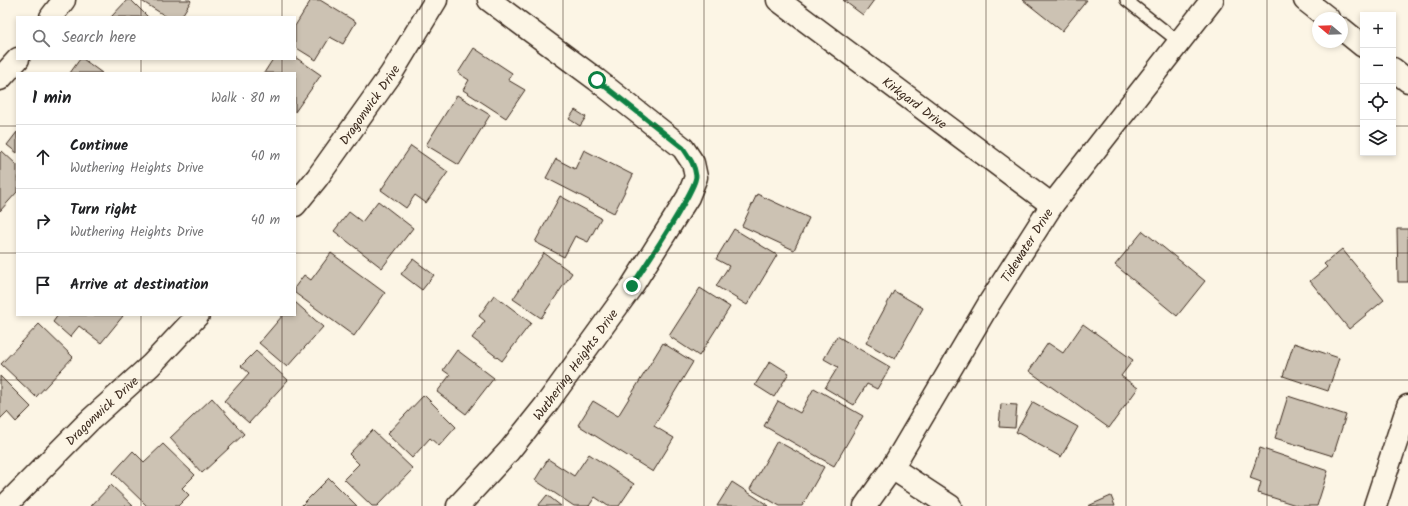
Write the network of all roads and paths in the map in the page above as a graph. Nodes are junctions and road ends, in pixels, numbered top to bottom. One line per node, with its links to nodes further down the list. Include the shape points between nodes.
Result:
1 (64, 0): 9 (street)
2 (436, 0): 17 (street, Dragonwick Drive, via 391,74)
3 (489, 0): 23 (street, Wuthering Heights Drive, via 683,148 693,163 696,177 688,197 632,286 550,400 509,451)
4 (778, 0): 18 (street, Kirkgard Drive)
5 (1126, 0): 11 (lane)
6 (1212, 0): 11 (street, Tidewater Drive)
7 (1305, 0): 8 (street)
8 (1320, 12)
9 (52, 16)
10 (1348, 34): 12 (street)
11 (1179, 42): 18 (street, Tidewater Drive)
12 (1360, 44)
13 (17, 60): 15 (street)
14 (1396, 71): 16 (street)
15 (0, 79)
16 (1408, 81)
17 (296, 204)
18 (1052, 205): 21 (street, Tidewater Drive, via 990,302)
19 (197, 316): 22 (street, Dragonwick Drive, via 151,365 89,421)
20 (1408, 406): 26 (street)
21 (892, 468): 24 (street, Tidewater Drive); 25 (street)
22 (5, 506)
23 (458, 506)
24 (865, 506)
25 (950, 506)
26 (1376, 506)

